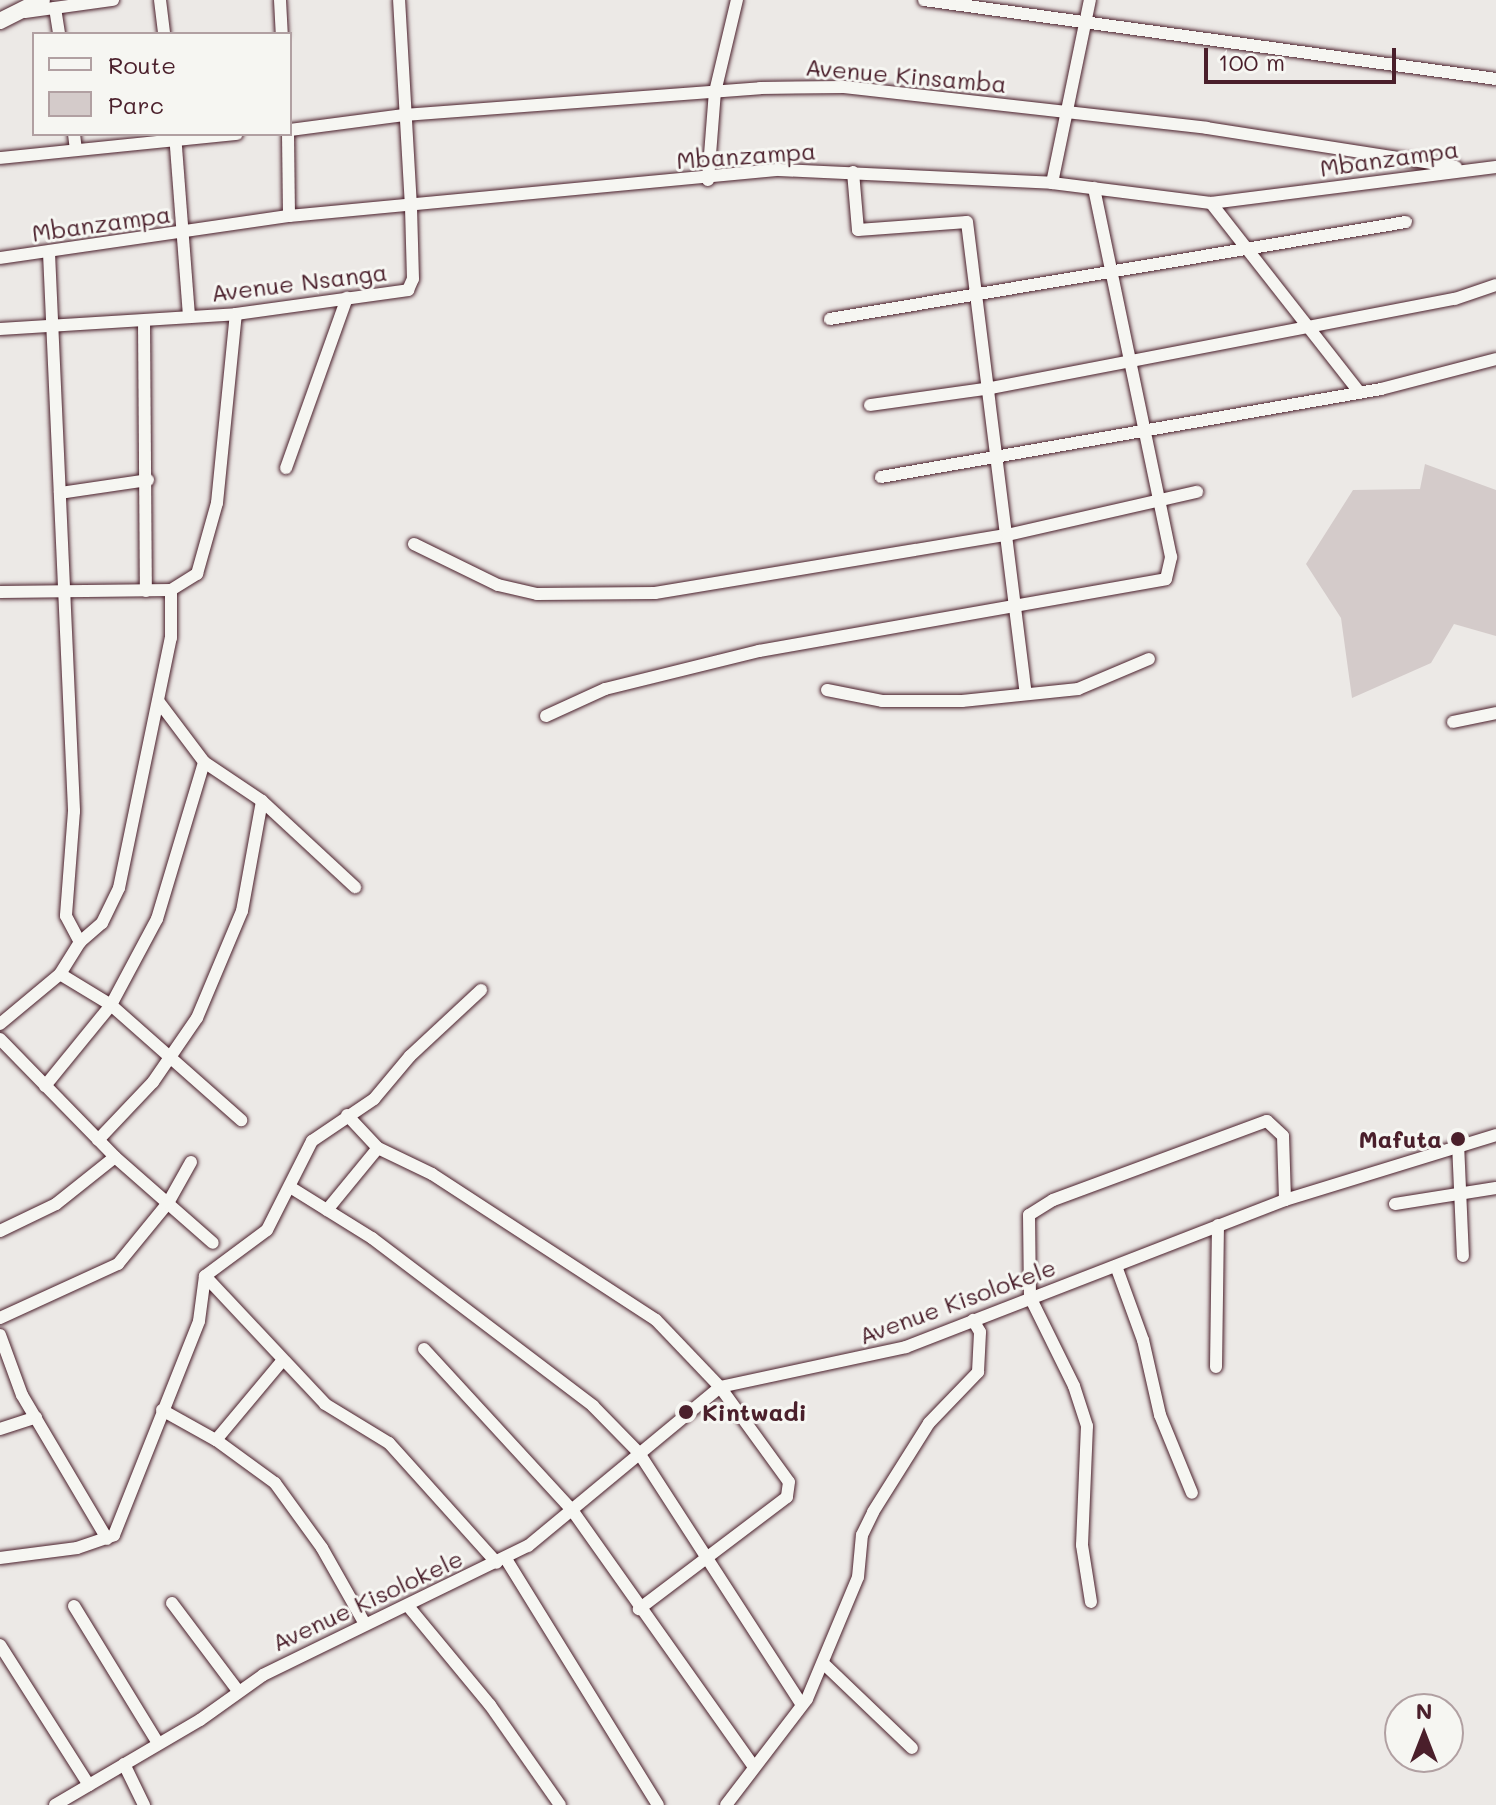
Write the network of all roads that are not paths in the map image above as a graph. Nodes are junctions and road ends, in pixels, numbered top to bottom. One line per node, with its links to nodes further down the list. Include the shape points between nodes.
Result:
1 (113, 0): 8 (street)
2 (160, 0): 12 (street)
3 (280, 0): 13 (street)
4 (399, 0): 17 (street, Avenue Nsanga)
5 (737, 0): 15 (street)
6 (924, 0): 9 (street)
7 (1090, 0): 9 (street)
8 (48, 4): 10 (street); 11 (street)
9 (1087, 19): 14 (street); 16 (street)
10 (0, 21)
11 (58, 32)
12 (164, 32)
13 (282, 32)
14 (1496, 79)
15 (715, 92): 16 (street, Avenue Kinsamba, via 844,87); 17 (street, Avenue Kinsamba); 28 (street)
16 (1068, 113): 26 (street, Avenue Kinsamba); 29 (street)
17 (404, 115): 18 (street, Avenue Kinsamba); 32 (street, Avenue Nsanga)
18 (292, 132)
19 (74, 136): 23 (street)
20 (196, 136): 22 (street)
21 (289, 136): 33 (street)
22 (175, 137): 23 (street); 35 (street)
23 (76, 150): 24 (street)
24 (0, 158)
25 (1496, 167): 26 (street, Mbanzampa)
26 (1467, 168): 31 (street, Mbanzampa)
27 (853, 172): 28 (street, Mbanzampa, via 779,170); 29 (street, Mbanzampa); 41 (street, via 858,230 967,222)
28 (708, 180): 32 (street, Mbanzampa)
29 (1052, 183): 30 (street, Mbanzampa)
30 (1094, 188): 31 (street, Mbanzampa); 39 (street)
31 (1211, 203): 37 (street)
32 (411, 207): 33 (street, Mbanzampa); 42 (street, Avenue Nsanga, via 411,286 403,292)
33 (289, 216): 35 (street, Mbanzampa)
34 (1406, 222): 37 (street)
35 (184, 233): 36 (street, Mbanzampa); 44 (street)
36 (49, 253): 38 (street, Mbanzampa); 48 (street)
37 (1245, 253): 39 (street); 47 (street)
38 (0, 258)
39 (1111, 271): 41 (street); 50 (street)
40 (1496, 285): 47 (street, via 1455,299)
41 (978, 297): 45 (street); 52 (street)
42 (347, 298): 43 (street, Avenue Nsanga); 57 (street)
43 (236, 314): 44 (street, Avenue Nsanga); 66 (street, via 217,503 197,574)
44 (189, 316): 46 (street, Avenue Nsanga)
45 (830, 319)
46 (144, 321): 48 (street, Avenue Nsanga); 59 (street)
47 (1304, 325): 50 (street); 53 (street)
48 (53, 327): 49 (street, Avenue Nsanga); 61 (street)
49 (0, 329)
50 (1130, 358): 52 (street); 55 (street)
51 (1496, 359): 53 (street)
52 (991, 388): 54 (street); 56 (street)
53 (1359, 392): 55 (street)
54 (870, 405)
55 (1144, 431): 56 (street); 62 (street)
56 (998, 460): 58 (street); 63 (street)
57 (286, 468)
58 (881, 477)
59 (148, 480): 61 (street); 67 (street)
60 (1197, 492): 62 (street)
61 (60, 493): 65 (street)
62 (1156, 504): 63 (street); 69 (street, via 1171,557 1166,579)
63 (1007, 535): 64 (street, via 723,584 578,597 498,585); 69 (street)
64 (414, 544)
65 (64, 590): 67 (street); 68 (street); 80 (street, via 74,811 66,916)
66 (171, 590): 67 (street); 73 (street, via 171,638)
67 (146, 591)
68 (0, 592)
69 (1018, 609): 72 (street); 75 (street, via 759,651 605,689)
70 (1149, 659): 72 (street, via 1078,689)
71 (827, 690): 72 (street, via 909,703)
72 (1026, 693)
73 (159, 702): 77 (street); 80 (street, via 119,888 102,923)
74 (1496, 713): 76 (street)
75 (546, 716)
76 (1453, 722)
77 (204, 762): 78 (street); 83 (street, via 157,919)
78 (262, 801): 79 (street); 86 (street, via 242,911 203,1005)
79 (355, 887)
80 (80, 942): 81 (street)
81 (60, 974): 83 (street); 84 (street)
82 (481, 990): 88 (street, via 410,1056 374,1099)
83 (111, 1005): 86 (street); 87 (street)
84 (0, 1024)
85 (0, 1039): 87 (street)
86 (172, 1056): 89 (street); 91 (street)
87 (45, 1086): 91 (street)
88 (347, 1115): 93 (street); 96 (street, via 312,1141)
89 (241, 1120)
90 (1496, 1135): 92 (street, Avenue Kisolokele)
91 (98, 1140): 94 (street)
92 (1458, 1143): 98 (street); 99 (street, Avenue Kisolokele)
93 (378, 1148): 102 (street); 116 (street, via 432,1174 630,1300)
94 (115, 1157): 100 (street); 104 (street, via 56,1204)
95 (191, 1162): 100 (street)
96 (290, 1187): 102 (street); 108 (street, via 267,1230)
97 (1496, 1188): 98 (street)
98 (1460, 1193): 101 (street); 106 (street)
99 (1285, 1200): 103 (street, Avenue Kisolokele); 109 (street, via 1283,1136 1267,1121 1152,1162 1029,1215)
100 (168, 1203): 105 (street); 110 (street, via 118,1264)
101 (1395, 1204)
102 (327, 1210): 121 (street, via 567,1385)
103 (1218, 1225): 107 (street, Avenue Kisolokele); 115 (street)
104 (0, 1231)
105 (213, 1243)
106 (1463, 1256)
107 (1116, 1266): 109 (street, Avenue Kisolokele); 122 (street, via 1143,1340 1160,1415)
108 (205, 1276): 114 (street); 117 (street, via 199,1321)
109 (1030, 1297): 111 (street, Avenue Kisolokele); 128 (street, via 1074,1386 1087,1426 1082,1545)
110 (0, 1318)
111 (973, 1320): 116 (street, Avenue Kisolokele, via 859,1361); 135 (street, via 980,1332 978,1372 929,1423 873,1512 862,1535 858,1577)
112 (0, 1337): 118 (street)
113 (424, 1349): 123 (street)
114 (282, 1361): 120 (street); 126 (street, via 325,1404 389,1443)
115 (1216, 1367)
116 (720, 1387): 121 (street, Avenue Kisolokele); 127 (street, via 791,1488)
117 (162, 1410): 120 (street); 124 (street, via 119,1527)
118 (36, 1417): 119 (street); 124 (street)
119 (0, 1429)
120 (216, 1440): 133 (street, via 288,1497)
121 (639, 1453): 123 (street, Avenue Kisolokele); 127 (street)
122 (1192, 1493)
123 (572, 1510): 126 (street, Avenue Kisolokele); 132 (street)
124 (107, 1539): 125 (street)
125 (0, 1558)
126 (501, 1561): 131 (street, Avenue Kisolokele); 146 (street)
127 (709, 1561): 132 (street); 137 (street)
128 (1091, 1602)
129 (172, 1603): 136 (street)
130 (74, 1606): 138 (street)
131 (408, 1606): 133 (street, Avenue Kisolokele); 145 (street, via 490,1705)
132 (639, 1609): 141 (street)
133 (365, 1624): 136 (street, Avenue Kisolokele)
134 (0, 1645): 142 (street)
135 (823, 1663): 137 (street); 139 (street)
136 (238, 1691): 138 (street, Avenue Kisolokele)
137 (802, 1705): 141 (street)
138 (158, 1743): 140 (street, Avenue Kisolokele)
139 (912, 1748)
140 (124, 1764): 142 (street, Avenue Kisolokele); 144 (street)
141 (754, 1767): 147 (street)
142 (89, 1785): 143 (street, Avenue Kisolokele)
143 (55, 1805)
144 (144, 1805)
145 (560, 1805)
146 (658, 1805)
147 (726, 1805)

